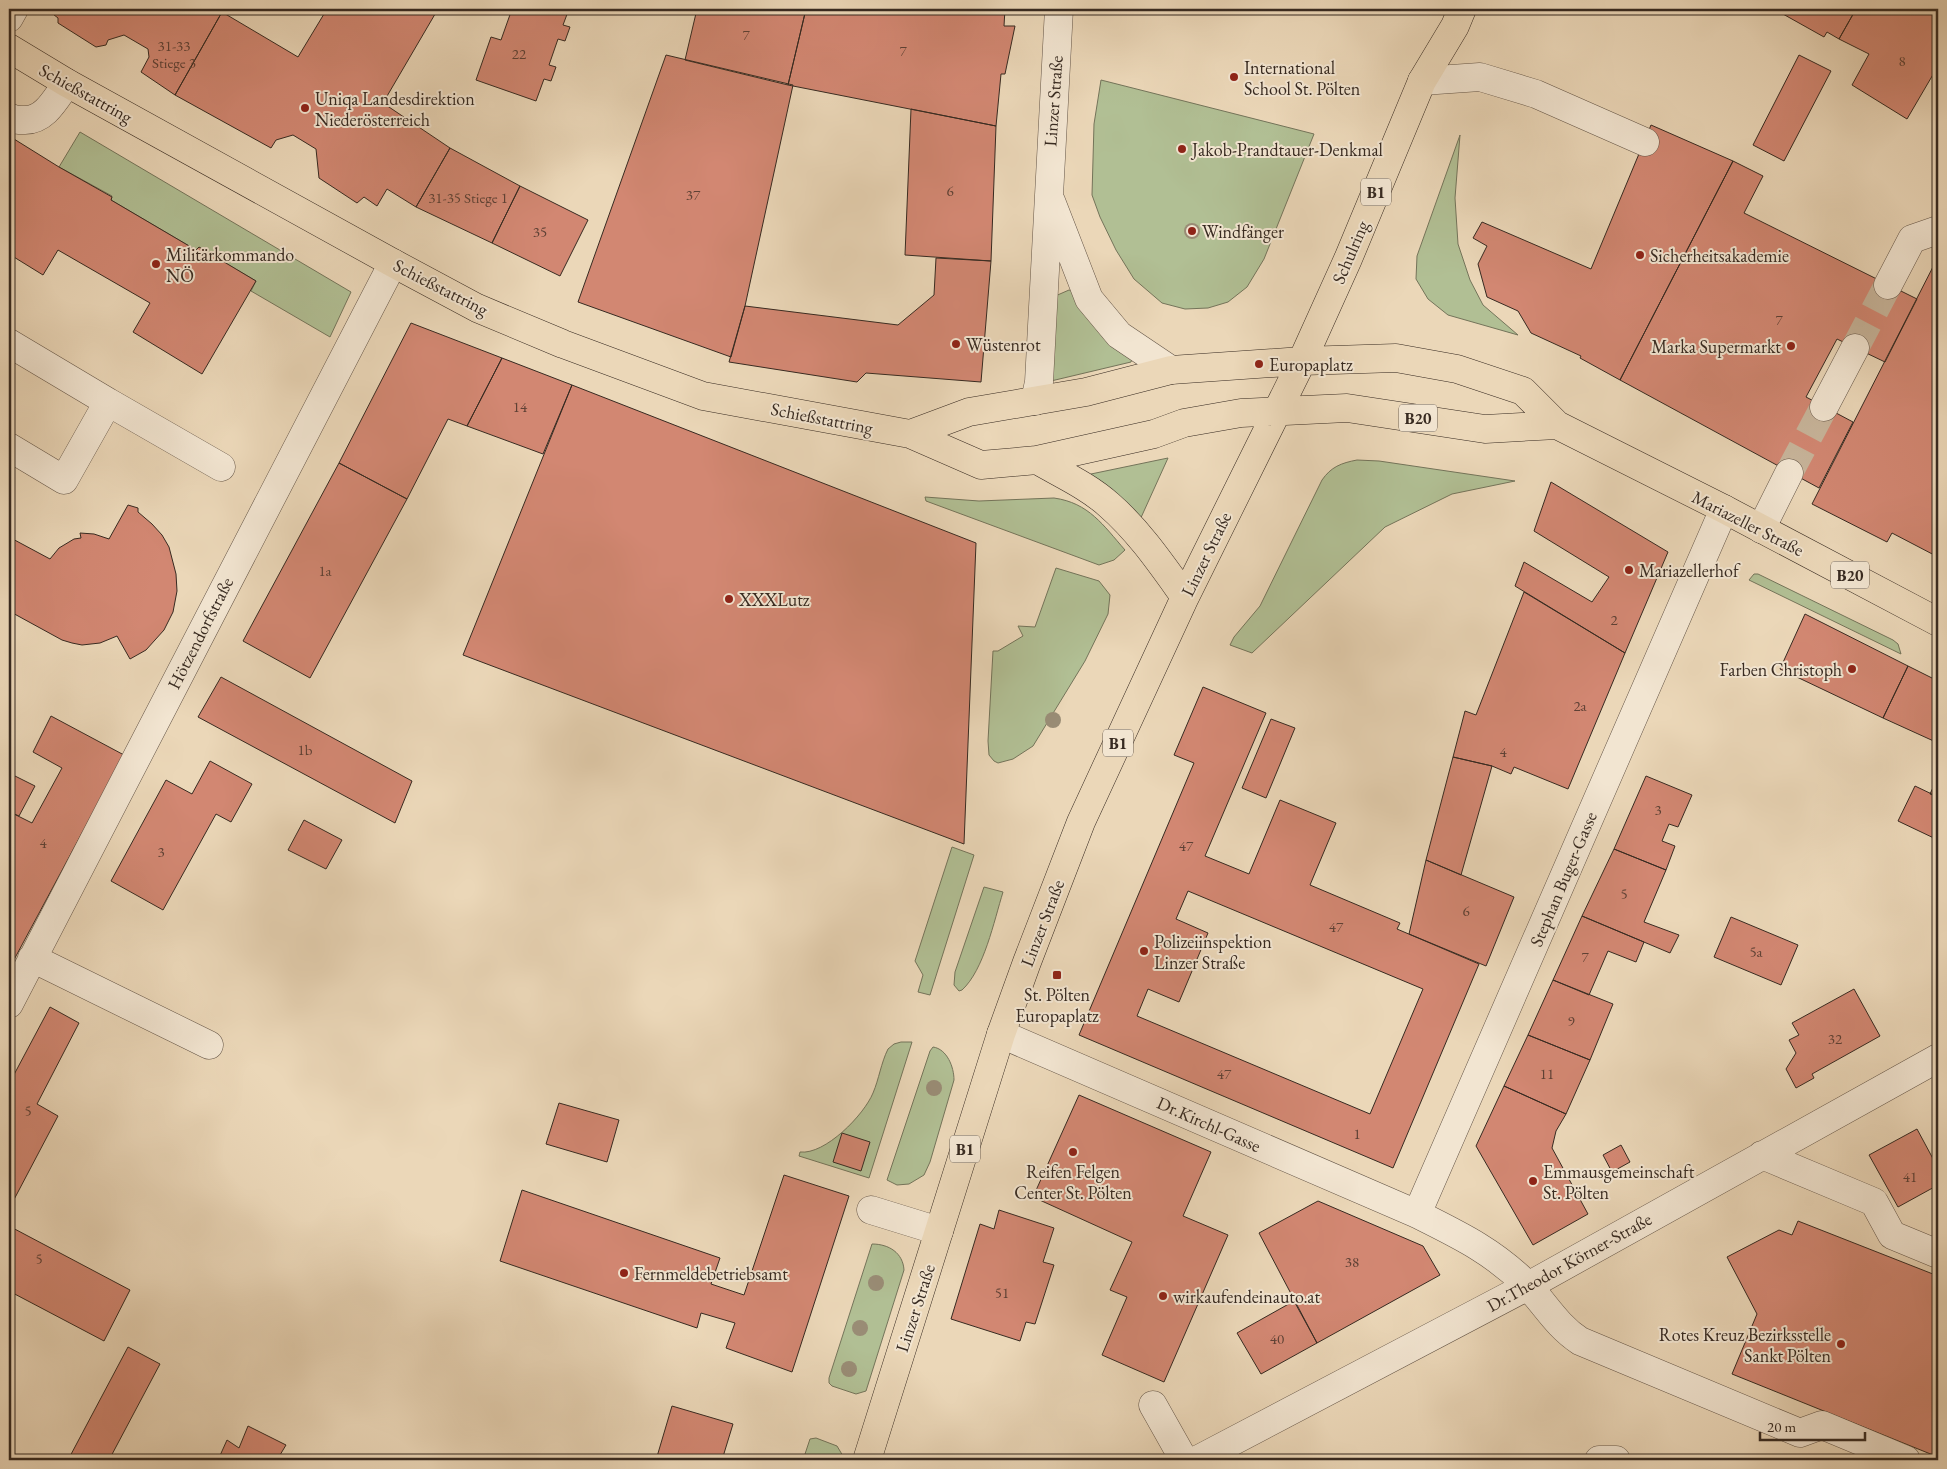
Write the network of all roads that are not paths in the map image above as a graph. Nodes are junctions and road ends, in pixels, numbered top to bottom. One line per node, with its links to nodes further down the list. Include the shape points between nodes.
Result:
1 (14, 9): 4 (street)
2 (1059, 9): 10 (street, Linzer Straße)
3 (1462, 9): 6 (main road, Schulring / B1)
4 (9, 18)
5 (9, 48): 7 (main road, Schießstattring)
6 (1422, 81): 9 (street, via 1480,77 1536,94); 16 (main road, Schulring / B1)
7 (67, 83): 8 (street, via 34,121); 12 (main road, Schießstattring)
8 (9, 118)
9 (1645, 142)
10 (1048, 192): 17 (street, Linzer Straße, via 1090,299 1119,335); 18 (street, Linzer Straße)
11 (1938, 230): 13 (street, via 1912,239)
12 (393, 263): 23 (main road, Schießstattring, via 477,308 703,396); 32 (street, Hötzendorfstraße)
13 (1888, 285)
14 (9, 343): 19 (street)
15 (1855, 348): 20 (street)
16 (1302, 361): 17 (main road); 21 (main road, B1); 22 (main road, Mariazeller Straße / B20, via 1396,358 1457,369 1522,391)
17 (1171, 370): 18 (main road)
18 (1036, 401): 23 (main road, via 969,412)
19 (108, 402): 24 (street, via 64,480); 26 (street)
20 (1824, 407)
21 (1278, 411): 22 (main road, Mariazeller Straße / B20, via 1347,408 1485,429); 25 (main road, Schießstattring, via 1241,413 1184,423 1154,434); 30 (main road, Linzer Straße / B1)
22 (1557, 425): 28 (main road, Mariazeller Straße / B20)
23 (910, 434): 25 (main road, Schießstattring, via 981,465)
24 (9, 447)
25 (1037, 460): 30 (main road, via 1109,504 1154,553)
26 (221, 467)
27 (1789, 473): 29 (street)
28 (1724, 509): 29 (main road, Mariazeller Straße / B20); 39 (street, Stephan Buger-Gasse)
29 (1761, 529): 31 (main road, Mariazeller Straße / B20)
30 (1185, 597): 34 (main road, Linzer Straße / B1, via 1081,822)
31 (1938, 622)
32 (32, 958): 33 (street, Hötzendorfstraße); 35 (street)
33 (9, 1004)
34 (1001, 1034): 39 (street, Dr.Kirchl-Gasse); 40 (main road, Linzer Straße / B1)
35 (209, 1045)
36 (1938, 1058): 37 (street, Dr.Theodor Körner-Straße)
37 (1762, 1155): 41 (street, via 1874,1202 1892,1235); 42 (street, Dr.Theodor Körner-Straße)
38 (871, 1210): 40 (street)
39 (1417, 1214): 42 (street, Dr.Kirchl-Gasse, via 1474,1242)
40 (939, 1231): 44 (main road, Linzer Straße / B1)
41 (1938, 1254)
42 (1528, 1286): 46 (street, Dr.Theodor Körner-Straße); 49 (street, Dr.Kirchl-Gasse, via 1561,1326 1580,1341 1800,1433 1822,1425)
43 (1153, 1405): 45 (street)
44 (867, 1460)
45 (1184, 1460)
46 (1197, 1460)
47 (1599, 1460): 48 (street)
48 (1616, 1460)
49 (1906, 1460)

